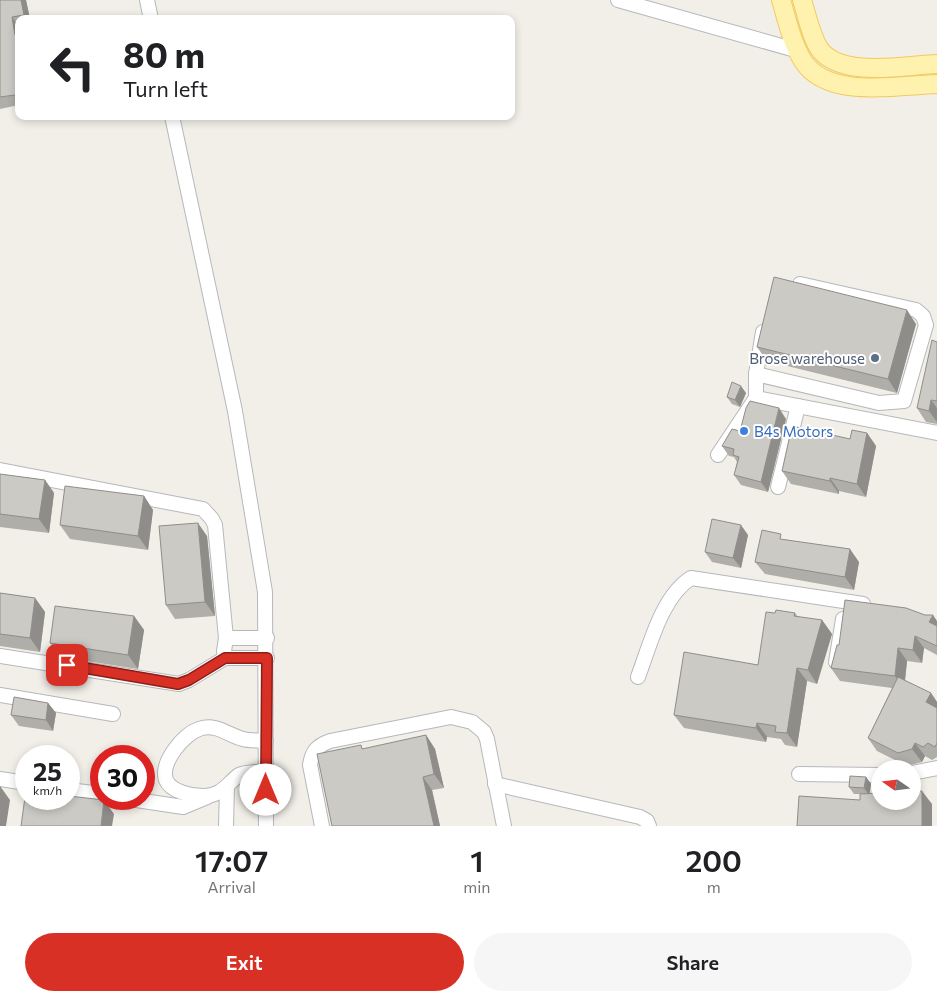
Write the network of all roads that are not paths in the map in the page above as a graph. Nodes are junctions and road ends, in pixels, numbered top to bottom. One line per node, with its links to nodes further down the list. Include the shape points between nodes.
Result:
1 (147, 0): 5 (street)
2 (618, 0): 7 (street)
3 (781, 0): 7 (main road)
4 (802, 0): 6 (main road)
5 (150, 15)
6 (820, 50): 7 (main road); 8 (main road, via 843,65 863,68)
7 (799, 51): 9 (main road, via 804,62 819,76 837,85 862,88)
8 (937, 64)
9 (937, 84)
10 (173, 120): 23 (street, via 235,411 265,592)
11 (791, 281): 13 (street, via 916,310 923,316 926,325 904,401 879,403)
12 (766, 317): 13 (street)
13 (756, 374): 14 (street)
14 (756, 398): 15 (street); 17 (street)
15 (798, 406): 16 (street); 19 (street)
16 (937, 433)
17 (718, 455)
18 (0, 470): 22 (street, via 203,509 214,525)
19 (778, 487)
20 (846, 601): 21 (street); 27 (street); 28 (street, via 691,578 678,585 668,601)
21 (881, 606)
22 (226, 638): 23 (street); 25 (street)
23 (267, 638): 26 (street)
24 (0, 656): 25 (street, via 178,684)
25 (225, 658): 26 (street)
26 (267, 658): 31 (street)
27 (835, 666)
28 (638, 676)
29 (0, 695): 30 (street)
30 (113, 714)
31 (266, 741): 33 (street); 41 (street, via 242,739 217,728 201,728 184,738 168,761 165,774 172,787 192,795)
32 (937, 768): 34 (street)
33 (266, 771): 40 (street, via 240,775); 44 (street)
34 (921, 771)
35 (799, 774): 36 (street)
36 (871, 775)
37 (0, 779): 38 (street)
38 (15, 781)
39 (495, 784): 45 (street, via 484,732 478,725 465,720 451,717 330,741 316,748 310,765); 46 (street); 47 (street, via 640,817)
40 (228, 787): 41 (street); 43 (street)
41 (212, 795): 42 (street, via 183,807)
42 (155, 803)
43 (226, 826)
44 (266, 826)
45 (322, 826)
46 (504, 826)
47 (649, 826)

